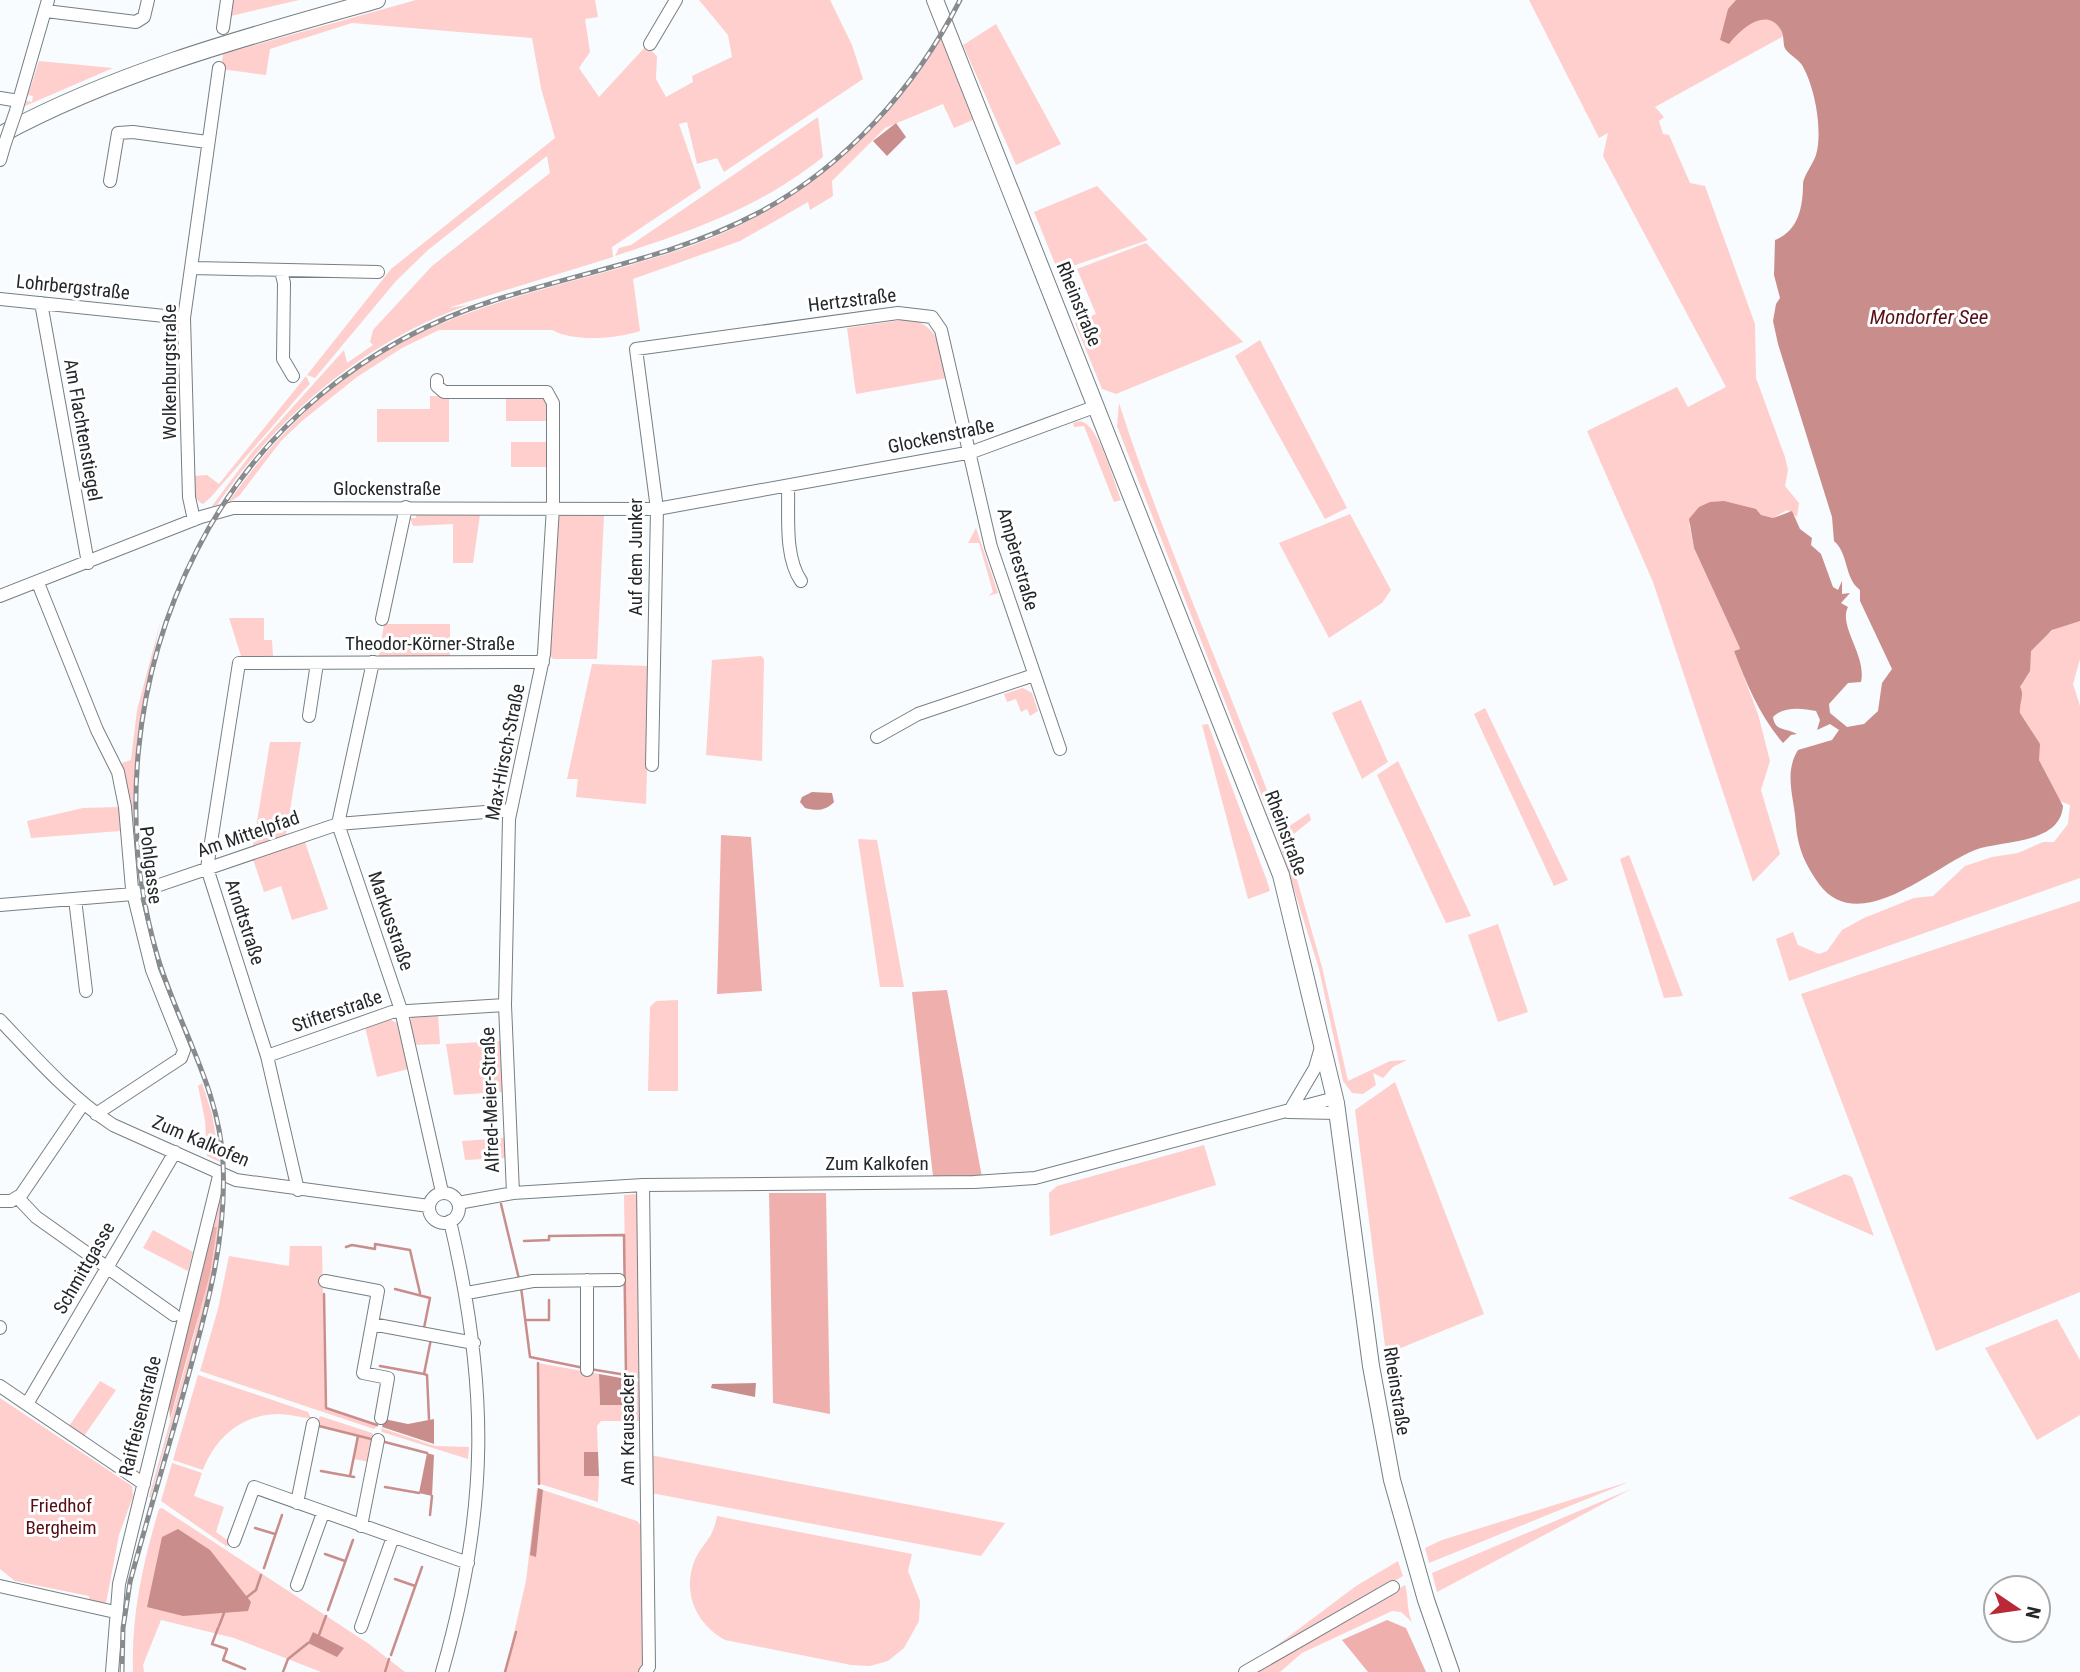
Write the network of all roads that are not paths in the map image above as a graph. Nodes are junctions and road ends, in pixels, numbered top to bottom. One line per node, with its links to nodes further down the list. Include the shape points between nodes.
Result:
1 (148, 0): 6 (street, via 144,17 136,22)
2 (228, 0): 7 (street)
3 (377, 0): 12 (main road, via 165,64 84,95)
4 (676, 0): 8 (street)
5 (935, 0): 25 (main road, Rheinstraße)
6 (47, 5): 11 (street)
7 (223, 27)
8 (650, 44)
9 (219, 68): 13 (street, Wolkenburgstraße)
10 (0, 98): 11 (street)
11 (17, 106): 12 (street, bridge)
12 (3, 139): 14 (street)
13 (207, 142): 15 (street, via 118,133); 16 (street, Wolkenburgstraße)
14 (0, 160)
15 (110, 181)
16 (192, 268): 17 (street); 21 (street, Wolkenburgstraße)
17 (281, 271): 18 (street); 23 (street, via 283,359)
18 (378, 272)
19 (0, 299): 20 (street, Lohrbergstraße)
20 (41, 303): 21 (street, Lohrbergstraße); 32 (street, Am Flachtenstiegel)
21 (184, 318): 31 (street, Wolkenburgstraße, via 189,497)
22 (636, 349): 26 (street, Hertzstraße, via 898,313 927,315 938,324 943,337); 30 (street, Auf dem Junker)
23 (293, 376)
24 (437, 380): 29 (street, Max-Hirsch-Straße, via 444,392 551,394)
25 (1097, 406): 26 (street, Glockenstraße); 56 (main road, Rheinstraße, via 1281,874)
26 (972, 452): 27 (street, Glockenstraße); 41 (street, Ampèrestraße, via 991,547)
27 (788, 486): 30 (street, Glockenstraße); 33 (street, via 791,556)
28 (406, 507): 29 (street, Glockenstraße); 31 (street, Glockenstraße, via 233,508); 36 (street)
29 (553, 507): 30 (street, Glockenstraße); 38 (street, Max-Hirsch-Straße)
30 (657, 509): 45 (street, Auf dem Junker)
31 (194, 520): 32 (street, Glockenstraße)
32 (88, 563): 34 (street, Glockenstraße)
33 (801, 581)
34 (38, 583): 35 (street, Glockenstraße); 49 (street, Pohlgasse, via 118,772)
35 (0, 596)
36 (382, 620)
37 (373, 662): 38 (street, Theodor-Körner-Straße); 40 (street, Theodor-Körner-Straße); 47 (street)
38 (542, 662): 46 (street, Max-Hirsch-Straße)
39 (239, 663): 40 (street, Theodor-Körner-Straße); 48 (street, Arndtstraße)
40 (317, 663): 42 (street, Theodor-Körner-Straße)
41 (1034, 675): 43 (street, via 918,714); 44 (street, Ampèrestraße)
42 (309, 716)
43 (877, 737)
44 (1060, 749)
45 (652, 765)
46 (510, 810): 47 (street, Am Mittelpfad); 53 (street, Max-Hirsch-Straße)
47 (338, 824): 48 (street, Am Mittelpfad); 54 (street, Markusstraße)
48 (207, 868): 49 (street, Am Mittelpfad); 57 (street, Arndtstraße)
49 (133, 894): 50 (street, Am Mittelpfad); 61 (street, Pohlgasse, via 152,970 184,1052)
50 (75, 899): 51 (street, Am Mittelpfad); 52 (street)
51 (0, 905)
52 (86, 990)
53 (505, 1005): 54 (street, Stifterstraße); 67 (street, Alfred-Meier-Straße)
54 (401, 1010): 57 (street, Stifterstraße); 66 (street, Markusstraße)
55 (0, 1020): 58 (street, Zum Kalkofen)
56 (1323, 1040): 59 (main road, Rheinstraße); 60 (street, via 1315,1068)
57 (267, 1056): 65 (street, Arndtstraße)
58 (83, 1104): 61 (street, Zum Kalkofen); 68 (street)
59 (1336, 1105): 60 (street, Zum Kalkofen); 103 (main road, Rheinstraße, via 1389,1469)
60 (1288, 1112): 64 (street, Zum Kalkofen, via 1060,1174 1014,1181)
61 (96, 1114): 62 (street, Zum Kalkofen)
62 (175, 1152): 63 (street, Zum Kalkofen); 73 (street, Schmittgasse)
63 (220, 1172): 65 (street, Zum Kalkofen, via 236,1180); 87 (street, Raiffeisenstraße)
64 (643, 1185): 67 (street, Zum Kalkofen); 101 (street, Am Krausacker, via 649,1667)
65 (298, 1190): 71 (street, Zum Kalkofen)
66 (442, 1192): 70 (street); 71 (street)
67 (513, 1193): 70 (street, Zum Kalkofen)
68 (18, 1198): 69 (street); 73 (street, via 36,1217)
69 (0, 1201)
70 (458, 1203): 72 (street, via 458,1214)
71 (429, 1206): 72 (street, via 435,1220)
72 (450, 1221): 77 (street)
73 (108, 1267): 78 (street); 83 (street, Schmittgasse)
74 (586, 1280): 75 (street); 77 (street, via 533,1281); 81 (street)
75 (619, 1280)
76 (325, 1281): 79 (street, via 378,1291)
77 (467, 1293): 80 (street)
78 (174, 1315)
79 (372, 1324): 80 (street); 84 (street, via 363,1373 388,1378)
80 (474, 1343): 93 (street, via 479,1466)
81 (587, 1370)
82 (0, 1386): 83 (street)
83 (27, 1404): 87 (street)
84 (381, 1418)
85 (313, 1424): 88 (street)
86 (378, 1440): 90 (street)
87 (144, 1484): 97 (street, Raiffeisenstraße)
88 (297, 1503): 89 (street); 92 (street, via 254,1487)
89 (323, 1513): 90 (street); 94 (street)
90 (361, 1526): 91 (street)
91 (393, 1537): 93 (street); 98 (street)
92 (234, 1541)
93 (468, 1563): 100 (street)
94 (297, 1585)
95 (3, 1586): 97 (street)
96 (1392, 1587): 102 (street)
97 (115, 1612): 99 (street, Raiffeisenstraße)
98 (361, 1627)
99 (112, 1672)
100 (442, 1672)
101 (645, 1672)
102 (1245, 1672)
103 (1451, 1672)

